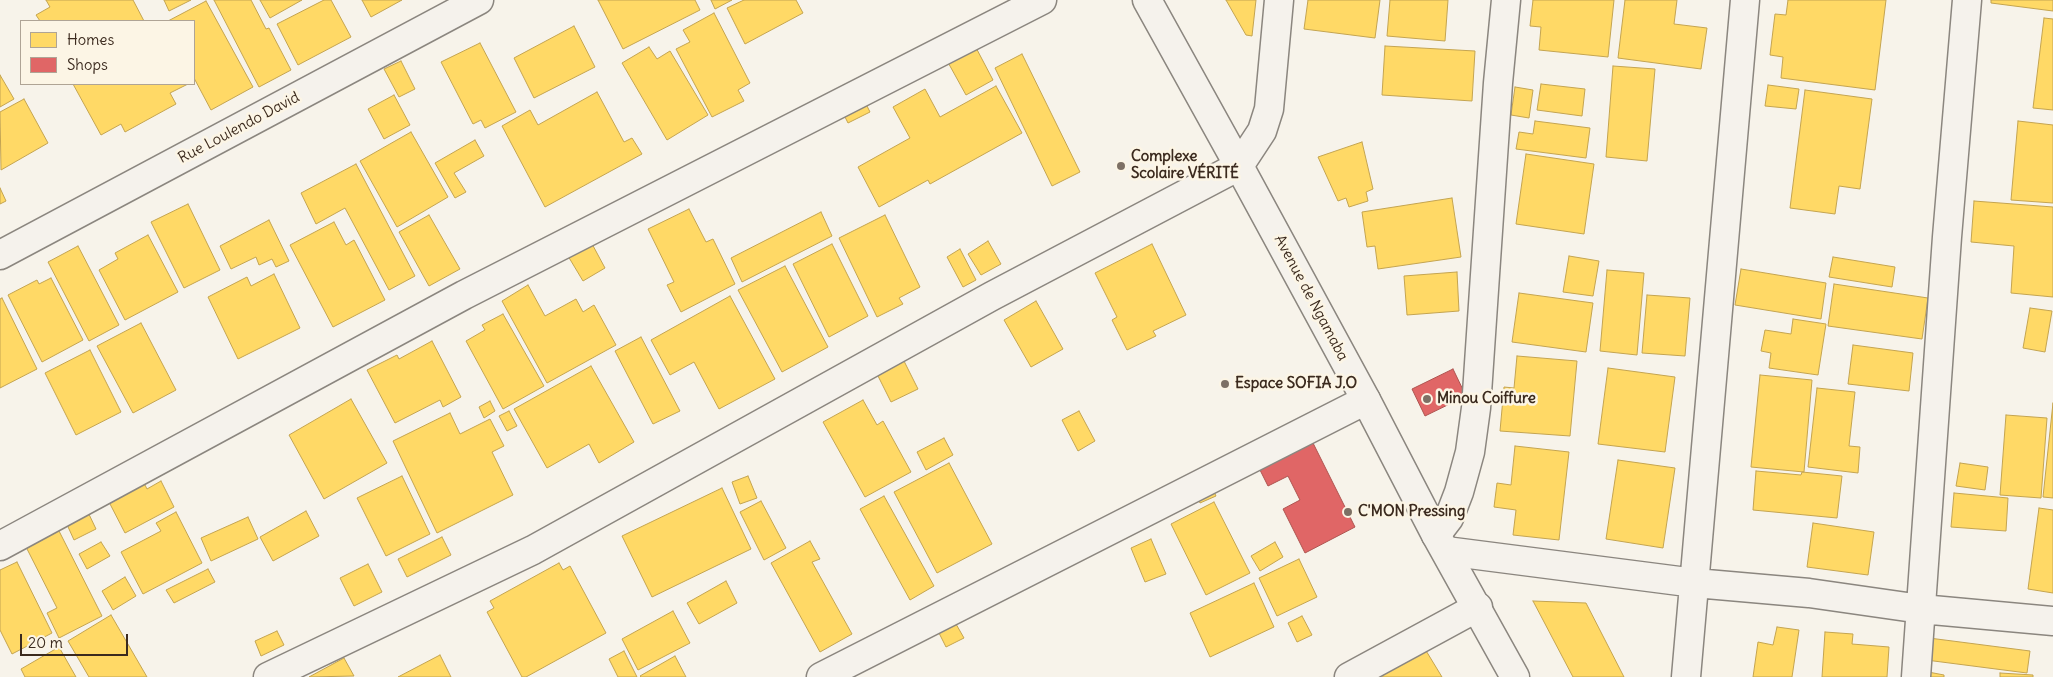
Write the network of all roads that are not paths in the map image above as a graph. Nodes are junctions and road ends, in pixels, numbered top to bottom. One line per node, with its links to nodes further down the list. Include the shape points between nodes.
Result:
1 (479, 0): 9 (street, Rue Loulendo David)
2 (1042, 0): 12 (street, via 464,294)
3 (1147, 0): 8 (street, Avenue de Ngamaba)
4 (1279, 0): 8 (street, via 1268,109 1262,131)
5 (1506, 0): 11 (street, via 1476,408 1470,452)
6 (1745, 0): 13 (street)
7 (1968, 0): 15 (street, via 1946,247)
8 (1239, 166): 10 (street, Avenue de Ngamaba); 17 (street, via 992,296 533,550)
9 (0, 255)
10 (1366, 400): 11 (street, Avenue de Ngamaba); 18 (street)
11 (1441, 543): 13 (street); 14 (street, Avenue de Ngamaba)
12 (0, 546)
13 (1695, 583): 15 (street, via 1809,593); 21 (street)
14 (1478, 607): 19 (street); 20 (street, Avenue de Ngamaba)
15 (1921, 609): 16 (street); 22 (street)
16 (2053, 621)
17 (268, 677)
18 (820, 677)
19 (1349, 677)
20 (1515, 677)
21 (1686, 677)
22 (1916, 677)

